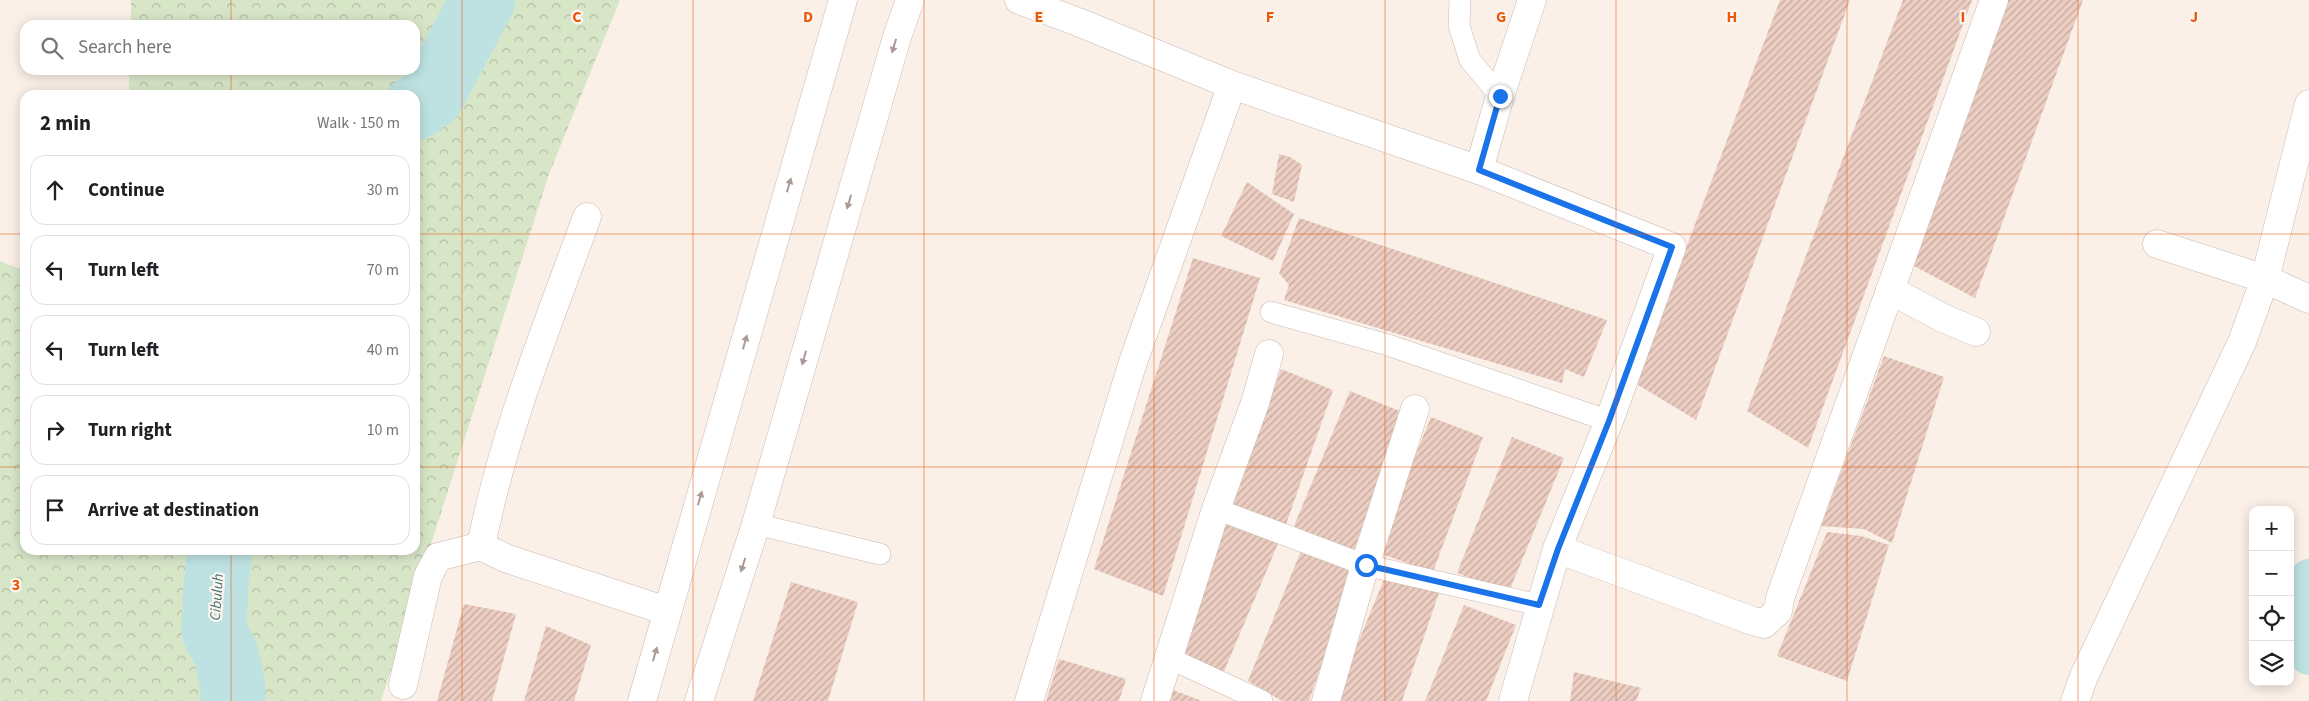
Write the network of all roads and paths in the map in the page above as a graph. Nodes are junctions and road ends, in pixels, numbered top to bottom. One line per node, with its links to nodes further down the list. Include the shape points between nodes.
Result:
1 (842, 0): 28 (street, one-way to 1)
2 (910, 0): 22 (street, one-way to 22)
3 (1019, 0): 7 (street)
4 (1460, 0): 8 (lane, via 1459,26 1470,60)
5 (1532, 0): 8 (street)
6 (1994, 0): 14 (street)
7 (1232, 85): 10 (street); 33 (street, via 1133,362)
8 (1500, 96): 10 (street)
9 (2309, 104): 13 (street)
10 (1479, 170): 20 (street, via 1672,247)
11 (587, 217): 23 (street, via 514,415)
12 (2157, 244): 13 (street)
13 (2265, 279): 15 (street); 38 (street, via 2242,342)
14 (1890, 290): 17 (street); 24 (street, via 1778,611 1771,619 1764,624 1750,620)
15 (2309, 298)
16 (1271, 312): 20 (lane, via 1388,345)
17 (1976, 332)
18 (1269, 354): 21 (street, via 1255,403)
19 (1416, 409): 26 (street)
20 (1609, 421): 24 (street)
21 (1216, 508): 26 (lane); 29 (street)
22 (756, 524): 25 (lane); 32 (street, one-way to 32)
23 (481, 546): 28 (street, via 505,558); 30 (street, via 438,557 428,576)
24 (1558, 549): 27 (street)
25 (880, 554)
26 (1366, 565): 27 (lane); 36 (street)
27 (1539, 605): 37 (street)
28 (667, 611): 31 (street, one-way to 28)
29 (1169, 658): 34 (street); 35 (lane)
30 (403, 685)
31 (642, 701)
32 (699, 701)
33 (1029, 701)
34 (1155, 701)
35 (1262, 701)
36 (1326, 701)
37 (1512, 701)
38 (2075, 701)

